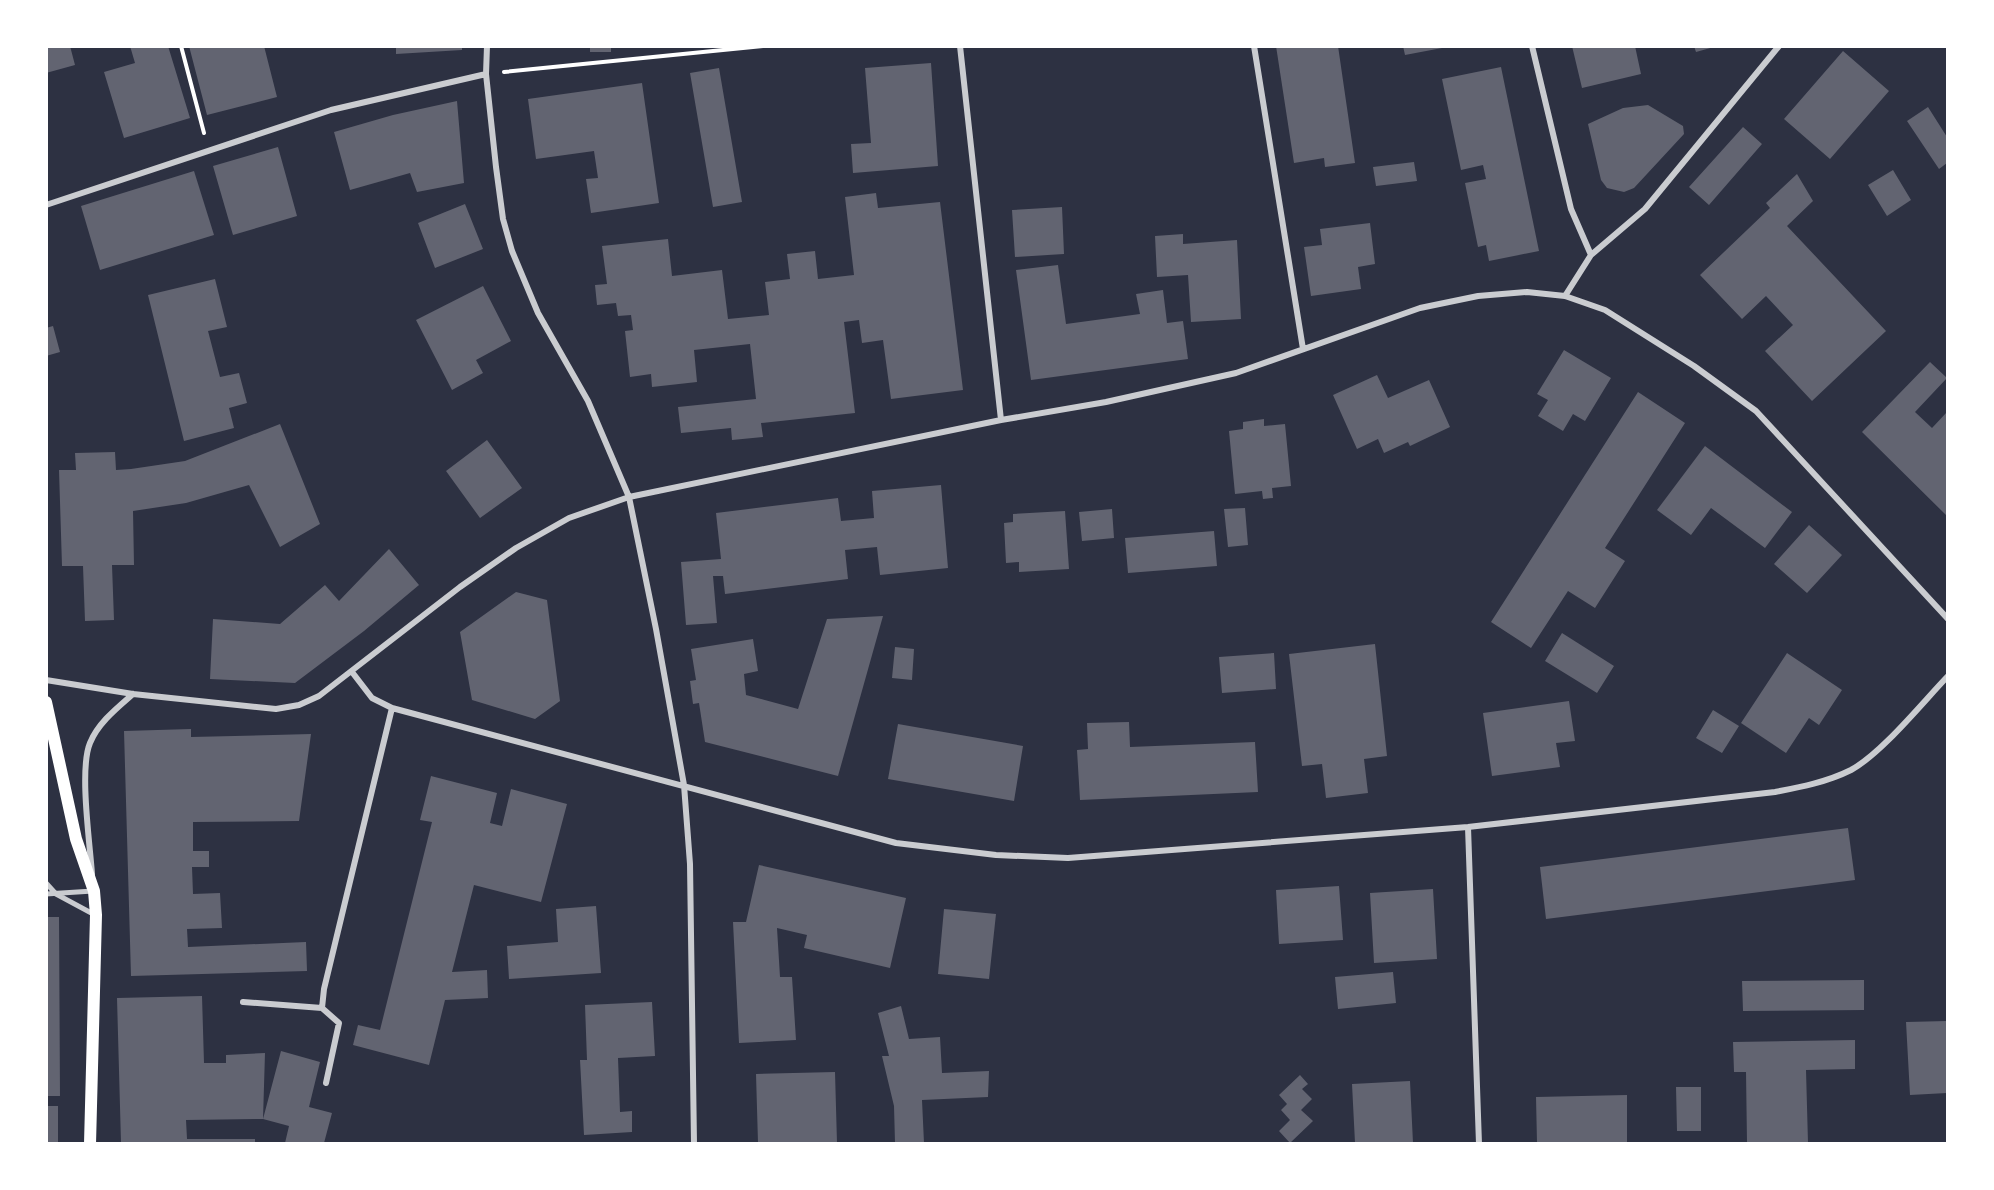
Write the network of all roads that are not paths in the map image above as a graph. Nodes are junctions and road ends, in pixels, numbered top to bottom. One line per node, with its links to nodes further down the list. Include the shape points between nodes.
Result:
1 (487, 46): 6 (street)
2 (960, 46): 11 (street)
3 (1254, 46): 10 (street)
4 (1532, 46): 8 (street, via 1571,209)
5 (1779, 46): 8 (street, via 1645,209)
6 (486, 74): 7 (street, via 331,110); 12 (street, via 496,168 512,251 538,313 588,401)
7 (46, 205)
8 (1591, 255): 9 (street)
9 (1565, 296): 10 (street, via 1527,292 1444,303); 13 (street, via 1605,310 1640,331 1756,411)
10 (1304, 349): 11 (street, via 1236,373)
11 (1001, 420): 12 (street)
12 (630, 497): 14 (street, via 569,518 516,548); 20 (street)
13 (1947, 619)
14 (352, 672): 17 (street, via 319,696 276,709); 19 (street, via 372,698)
15 (1947, 676): 21 (street, via 1877,749 1853,769 1824,782 1775,792)
16 (46, 680): 17 (street)
17 (133, 694): 23 (street, via 104,720 89,744 86,779)
18 (46, 702): 23 (main road, via 76,839)
19 (392, 708): 20 (street); 28 (street)
20 (684, 785): 21 (street, via 896,843 996,855 1068,858); 31 (street, via 690,864)
21 (1468, 827): 32 (street)
22 (46, 883): 25 (street)
23 (94, 891): 25 (street); 26 (main road)
24 (46, 894): 25 (street)
25 (56, 894): 26 (street)
26 (96, 915): 30 (main road)
27 (243, 1002): 28 (street)
28 (322, 1008): 29 (street, via 339,1023)
29 (326, 1083)
30 (90, 1143)
31 (694, 1143)
32 (1479, 1143)

